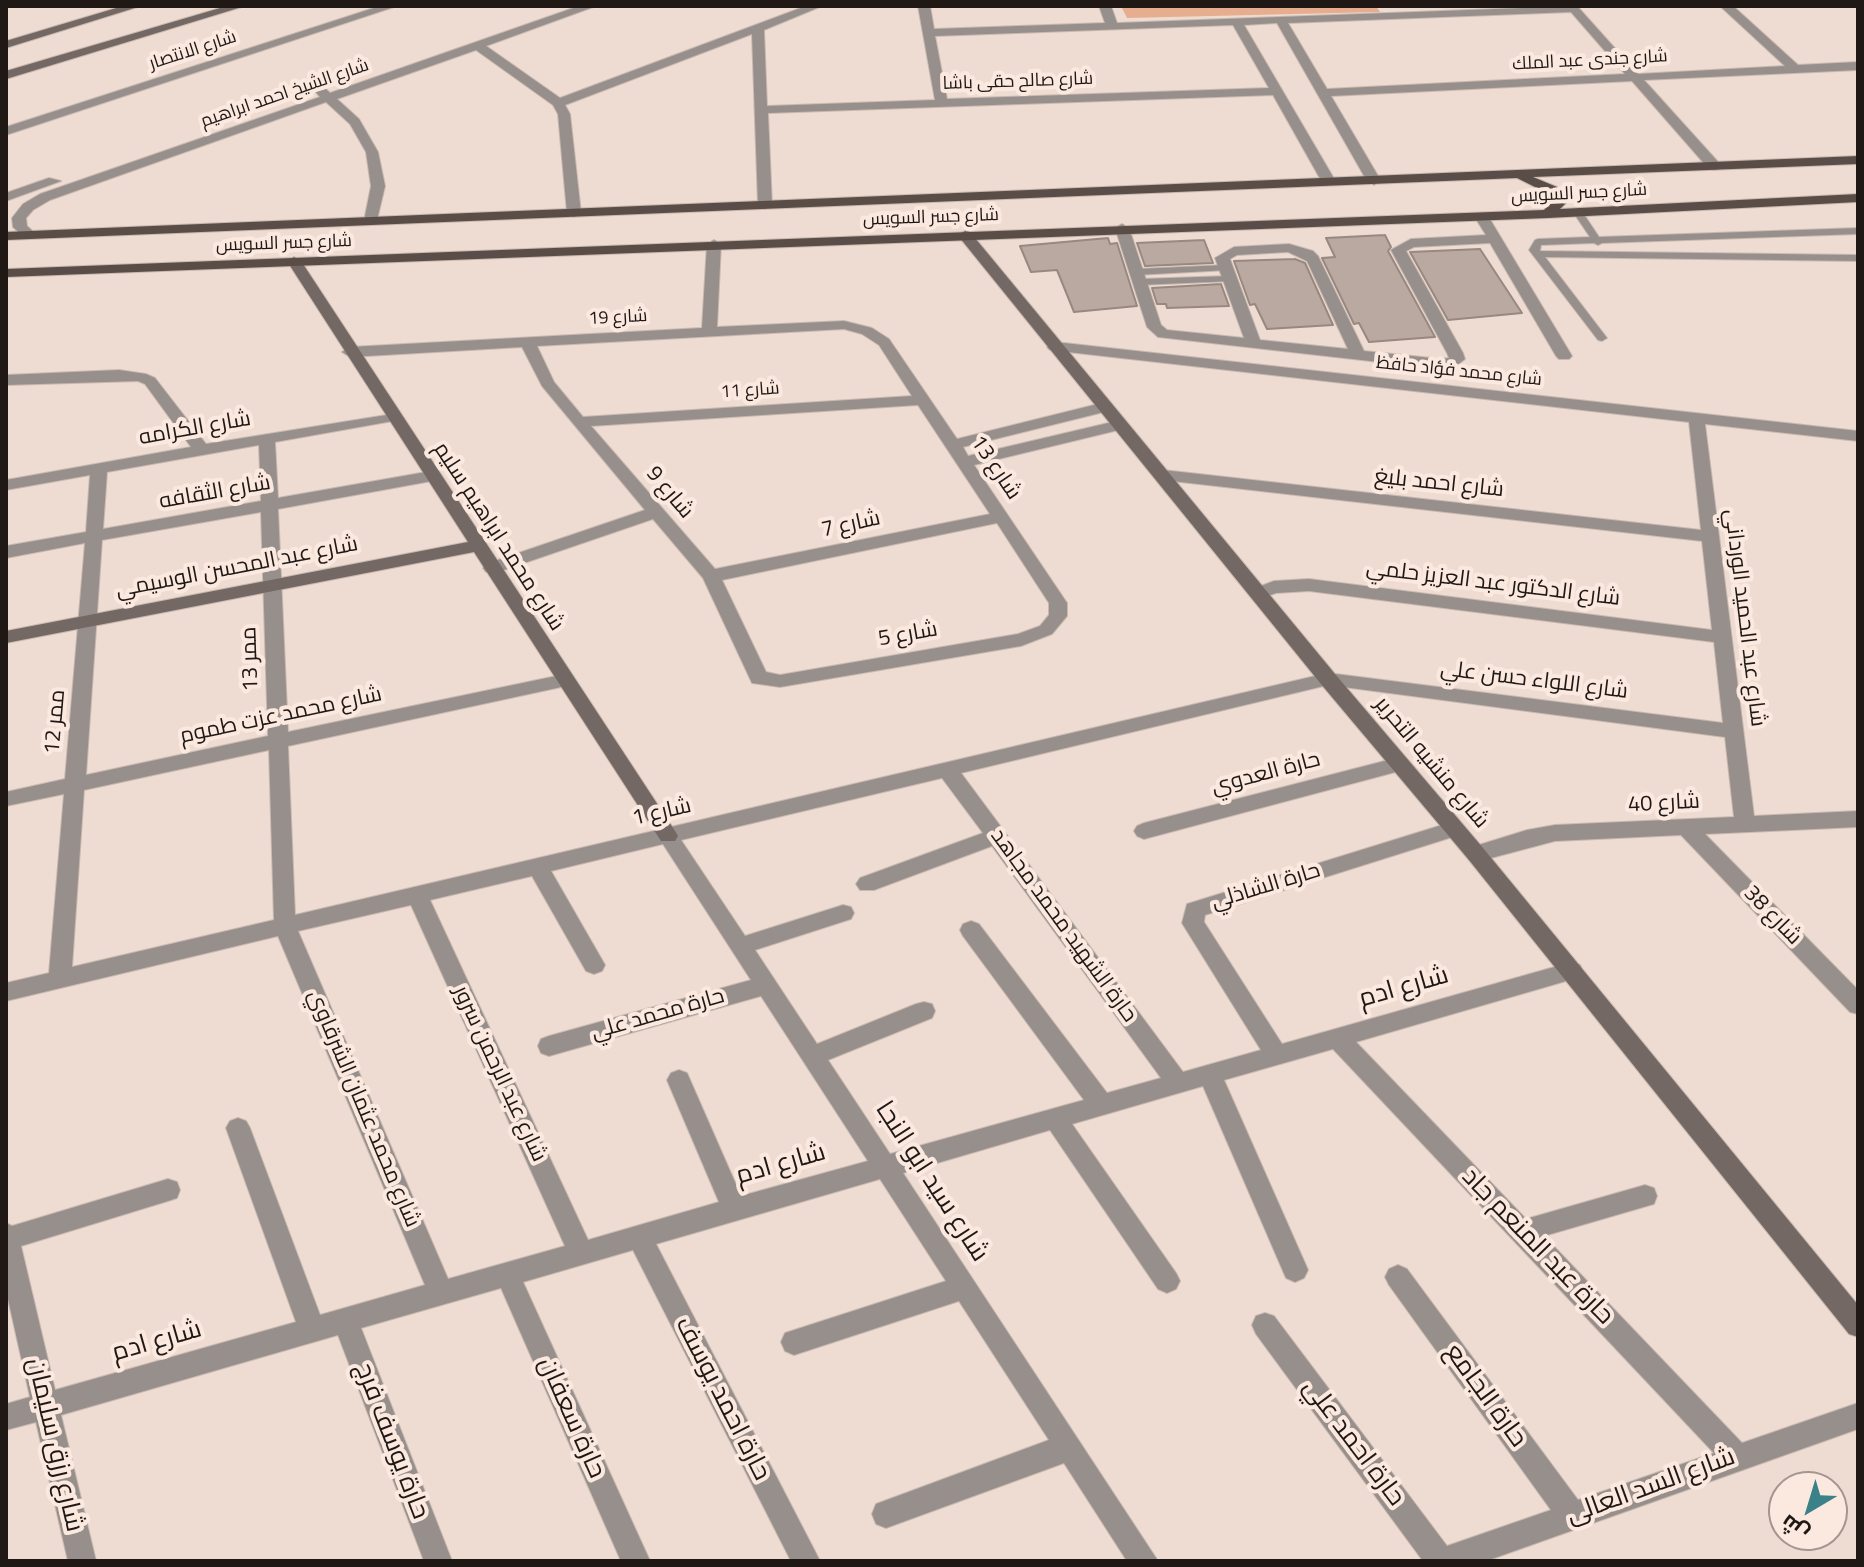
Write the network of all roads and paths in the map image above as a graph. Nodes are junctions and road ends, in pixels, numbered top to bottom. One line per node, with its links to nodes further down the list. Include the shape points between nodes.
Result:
1 (239, 6): 21 (street)
2 (391, 6): 29 (street, شارع الانتصار)
3 (565, 6): 24 (street, شارع الشيخ احمد ابراهيم)
4 (590, 6): 18 (street, شارع الشيخ احمد ابراهيم)
5 (816, 6): 15 (street)
6 (924, 6): 16 (street)
7 (1105, 6): 14 (street)
8 (1726, 6): 20 (street)
9 (127, 7): 17 (street)
10 (1572, 7): 11 (street); 22 (street)
11 (1412, 10): 12 (street)
12 (1281, 20): 13 (street); 25 (street)
13 (1237, 22): 14 (street); 23 (street)
14 (1112, 26): 16 (street)
15 (758, 28): 26 (street); 28 (street)
16 (929, 33): 27 (street)
17 (6, 45)
18 (476, 45): 24 (street, شارع الشيخ احمد ابراهيم); 26 (street)
19 (1858, 66): 20 (street, شارع جندى عبد الملك)
20 (1795, 69): 22 (street, شارع جندى عبد الملك)
21 (6, 75)
22 (1635, 77): 25 (street, شارع جندى عبد الملك); 31 (street)
23 (1276, 91): 27 (street, شارع صالح حقى باشا); 34 (street)
24 (325, 93): 35 (street, شارع الشيخ احمد ابراهيم); 37 (street, شارع الشيخ احمد ابراهيم); 43 (street, via 355,122 372,152 378,186)
25 (1323, 93): 33 (street)
26 (558, 103): 40 (street, via 567,126)
27 (942, 103): 28 (street, شارع صالح حقى باشا)
28 (761, 110): 38 (street)
29 (6, 131)
30 (1858, 160): 31 (main road, شارع جسر السويس)
31 (1714, 166): 32 (main road, شارع جسر السويس)
32 (1506, 175): 33 (main road, شارع جسر السويس); 41 (main road, via 1552,190 1559,203)
33 (1374, 181): 34 (main road, شارع جسر السويس)
34 (1329, 182): 38 (main road, شارع جسر السويس)
35 (7, 197): 37 (street)
36 (1858, 198): 39 (main road, شارع جسر السويس)
37 (36, 202): 46 (street, via 22,212 18,223)
38 (765, 205): 40 (main road, شارع جسر السويس)
39 (1578, 212): 41 (main road, شارع جسر السويس); 49 (lane)
40 (574, 213): 43 (main road, شارع جسر السويس)
41 (1548, 214): 42 (main road, شارع جسر السويس)
42 (1481, 216): 44 (main road, شارع جسر السويس); 50 (street)
43 (371, 221): 46 (main road, شارع جسر السويس)
44 (1122, 228): 47 (main road, شارع جسر السويس); 58 (street)
45 (1858, 231): 49 (lane)
46 (30, 235): 48 (main road, شارع جسر السويس)
47 (965, 235): 51 (main road, شارع جسر السويس); 64 (street, شارع منشيه التحرير)
48 (6, 236)
49 (1595, 238): 52 (lane, via 1545,240 1534,245); 53 (lane)
50 (1495, 239): 66 (street, via 1411,243 1398,250 1457,359 1441,364); 67 (street)
51 (714, 244): 55 (main road, شارع جسر السويس); 59 (street)
52 (1537, 254): 53 (lane); 60 (lane)
53 (1608, 255): 54 (lane)
54 (1858, 258)
55 (294, 261): 56 (main road, شارع جسر السويس); 65 (street, شارع محمد ابراهيم سليم)
56 (6, 273)
57 (1227, 274): 58 (lane); 63 (street); 66 (street, via 1222,258 1234,251 1289,248 1308,254)
58 (1138, 277): 63 (street, via 1154,327 1171,335)
59 (709, 333): 61 (street, شارع 19); 62 (street, شارع 19, via 844,325)
60 (1602, 338)
61 (527, 342): 65 (street, شارع 19); 73 (street, شارع 9, via 547,383)
62 (884, 342): 69 (street, شارع 13)
63 (1254, 344): 66 (street)
64 (1055, 347): 70 (street, شارع منشيه التحرير); 72 (street, شارع محمد فؤاد حافظ)
65 (350, 352): 71 (street, شارع محمد ابراهيم سليم)
66 (1358, 355)
67 (1564, 356)
68 (6, 380): 78 (street, via 141,377 150,381)
69 (923, 400): 73 (street, شارع 11); 77 (street, شارع 13)
70 (1106, 407): 74 (street, شارع منشيه التحرير); 77 (street)
71 (393, 416): 76 (street, شارع الكرامه); 82 (street, شارع محمد ابراهيم سليم)
72 (1696, 418): 75 (street, شارع محمد فؤاد حافظ); 88 (street, شارع عبد الحميد الورداني)
73 (581, 422): 85 (street, شارع 9)
74 (1121, 425): 79 (street); 81 (street, شارع منشيه التحرير)
75 (1858, 436)
76 (267, 438): 78 (street, شارع الكرامه); 84 (street, ممر 13)
77 (953, 445): 79 (street, شارع 13)
78 (202, 450): 80 (street, شارع الكرامه)
79 (964, 462): 86 (street, شارع 13)
80 (99, 468): 83 (street, شارع الكرامه); 87 (street, ممر 12)
81 (1163, 475): 88 (street, شارع احمد بليغ); 94 (street, شارع منشيه التحرير)
82 (432, 476): 84 (street, شارع الثقافه); 89 (street, شارع محمد ابراهيم سليم)
83 (6, 485)
84 (270, 505): 87 (street, شارع الثقافه); 93 (street, ممر 13)
85 (656, 512): 91 (street); 92 (street, شارع 9)
86 (1001, 517): 92 (street, شارع 7); 96 (street, شارع 13, via 1058,603)
87 (94, 536): 90 (street, شارع الثقافه); 95 (street, ممر 12)
88 (1710, 536): 98 (street, شارع عبد الحميد الورداني)
89 (478, 546): 91 (street, شارع محمد ابراهيم سليم); 93 (street, شارع عبد المحسن الوسيمي)
90 (6, 552)
91 (492, 568): 100 (street, شارع محمد ابراهيم سليم)
92 (711, 576): 101 (street, شارع 9, via 755,674)
93 (272, 586): 95 (street, شارع عبد المحسن الوسيمي); 103 (street, ممر 13)
94 (1259, 593): 98 (street, شارع الدكتور عبد العزيز حلمي, via 1309,585); 99 (street, شارع منشيه التحرير)
95 (88, 621): 97 (street, شارع عبد المحسن الوسيمي); 106 (street, ممر 12)
96 (1055, 622): 101 (street, شارع 5, via 1021,640)
97 (6, 637)
98 (1722, 637): 102 (street, شارع عبد الحميد الورداني)
99 (1328, 679): 102 (street, شارع اللواء حسن علي); 104 (street, شارع منشيه التحرير); 105 (street, شارع 1)
100 (566, 680): 103 (street, شارع محمد عزت طموم); 113 (street, شارع محمد ابراهيم سليم)
101 (764, 680)
102 (1734, 731): 109 (street, شارع عبد الحميد الورداني)
103 (278, 741): 106 (street, شارع محمد عزت طموم); 120 (street, ممر 13)
104 (1400, 764): 111 (street, شارع منشيه التحرير); 112 (street, حارة العدوي)
105 (947, 769): 113 (street, شارع 1); 114 (street, حارة الشهيد محمد مجاهد)
106 (75, 784): 107 (street, شارع محمد عزت طموم); 125 (street, ممر 12)
107 (6, 799)
108 (1858, 819): 109 (street, شارع 40)
109 (1745, 824): 110 (street, شارع 40)
110 (1686, 827): 115 (street, شارع 40, via 1555,833); 128 (street, شارع 38)
111 (1455, 829): 115 (street, شارع منشيه التحرير); 132 (street, حارة الشاذلي, via 1195,910 1193,923)
112 (1144, 831)
113 (668, 836): 116 (street, شارع 1); 122 (street, شارع سيد ابو النجا)
114 (996, 836): 117 (street); 136 (street, حارة الشهيد محمد مجاهد)
115 (1476, 854): 124 (street, شارع منشيه التحرير)
116 (537, 866): 118 (street, شارع 1); 123 (street)
117 (867, 884)
118 (417, 895): 120 (street, شارع 1); 147 (street, شارع عبد الرحمن سرور)
119 (843, 913): 122 (street)
120 (285, 926): 125 (street, شارع 1); 153 (street, شارع محمد عثمان الشرقاوي)
121 (971, 930): 137 (street)
122 (741, 946): 126 (street, شارع سيد ابو النجا)
123 (594, 965)
124 (1572, 971): 130 (street, شارع ادم); 156 (street, شارع منشيه التحرير)
125 (60, 979): 127 (street, شارع 1)
126 (766, 985): 131 (street, حارة محمد علي); 133 (street, شارع سيد ابو النجا)
127 (6, 992)
128 (1858, 1005)
129 (924, 1011): 133 (street)
130 (1338, 1038): 132 (street, شارع ادم); 144 (street, حارة عبد المنعم جاد)
131 (549, 1046)
132 (1277, 1055): 134 (street, شارع ادم)
133 (813, 1056): 140 (street, شارع سيد ابو النجا)
134 (1210, 1074): 136 (street, شارع ادم); 148 (street)
135 (679, 1080): 143 (street)
136 (1178, 1083): 137 (street, شارع ادم)
137 (1102, 1105): 138 (street, شارع ادم)
138 (1055, 1118): 140 (street, شارع ادم); 151 (street)
139 (238, 1128): 157 (street)
140 (885, 1167): 143 (street, شارع ادم); 152 (street, شارع سيد ابو النجا)
141 (168, 1190): 146 (street)
142 (1645, 1196): 144 (street)
143 (735, 1210): 145 (street, شارع ادم)
144 (1523, 1231): 163 (street, حارة عبد المنعم جاد)
145 (639, 1237): 147 (street, شارع ادم); 169 (street, حارة احمد يوسف)
146 (6, 1238): 159 (street, شارع رزق سليمان)
147 (581, 1253): 149 (street, شارع ادم)
148 (1295, 1270)
149 (507, 1274): 153 (street, شارع ادم); 168 (street, حارة سعفان)
150 (1398, 1277): 165 (street, حارة الجامع)
151 (1167, 1281)
152 (965, 1287): 158 (street); 162 (street, شارع سيد ابو النجا)
153 (441, 1293): 154 (street, شارع ادم)
154 (345, 1320): 157 (street, شارع ادم); 167 (street, حارة يوسف فرج)
155 (1265, 1325): 171 (street, حارة احمد علي)
156 (1858, 1325)
157 (312, 1330): 159 (street, شارع ادم)
158 (794, 1342)
159 (45, 1406): 161 (street, شارع ادم); 166 (street, شارع رزق سليمان)
160 (1858, 1416): 163 (street, شارع السد العالى)
161 (6, 1417)
162 (1069, 1447): 164 (street); 170 (street, شارع سيد ابو النجا)
163 (1736, 1456): 165 (street, شارع السد العالى)
164 (886, 1514)
165 (1572, 1515): 171 (street, شارع السد العالى)
166 (82, 1561)
167 (438, 1561)
168 (636, 1561)
169 (806, 1561)
170 (1144, 1561)
171 (1443, 1561)

